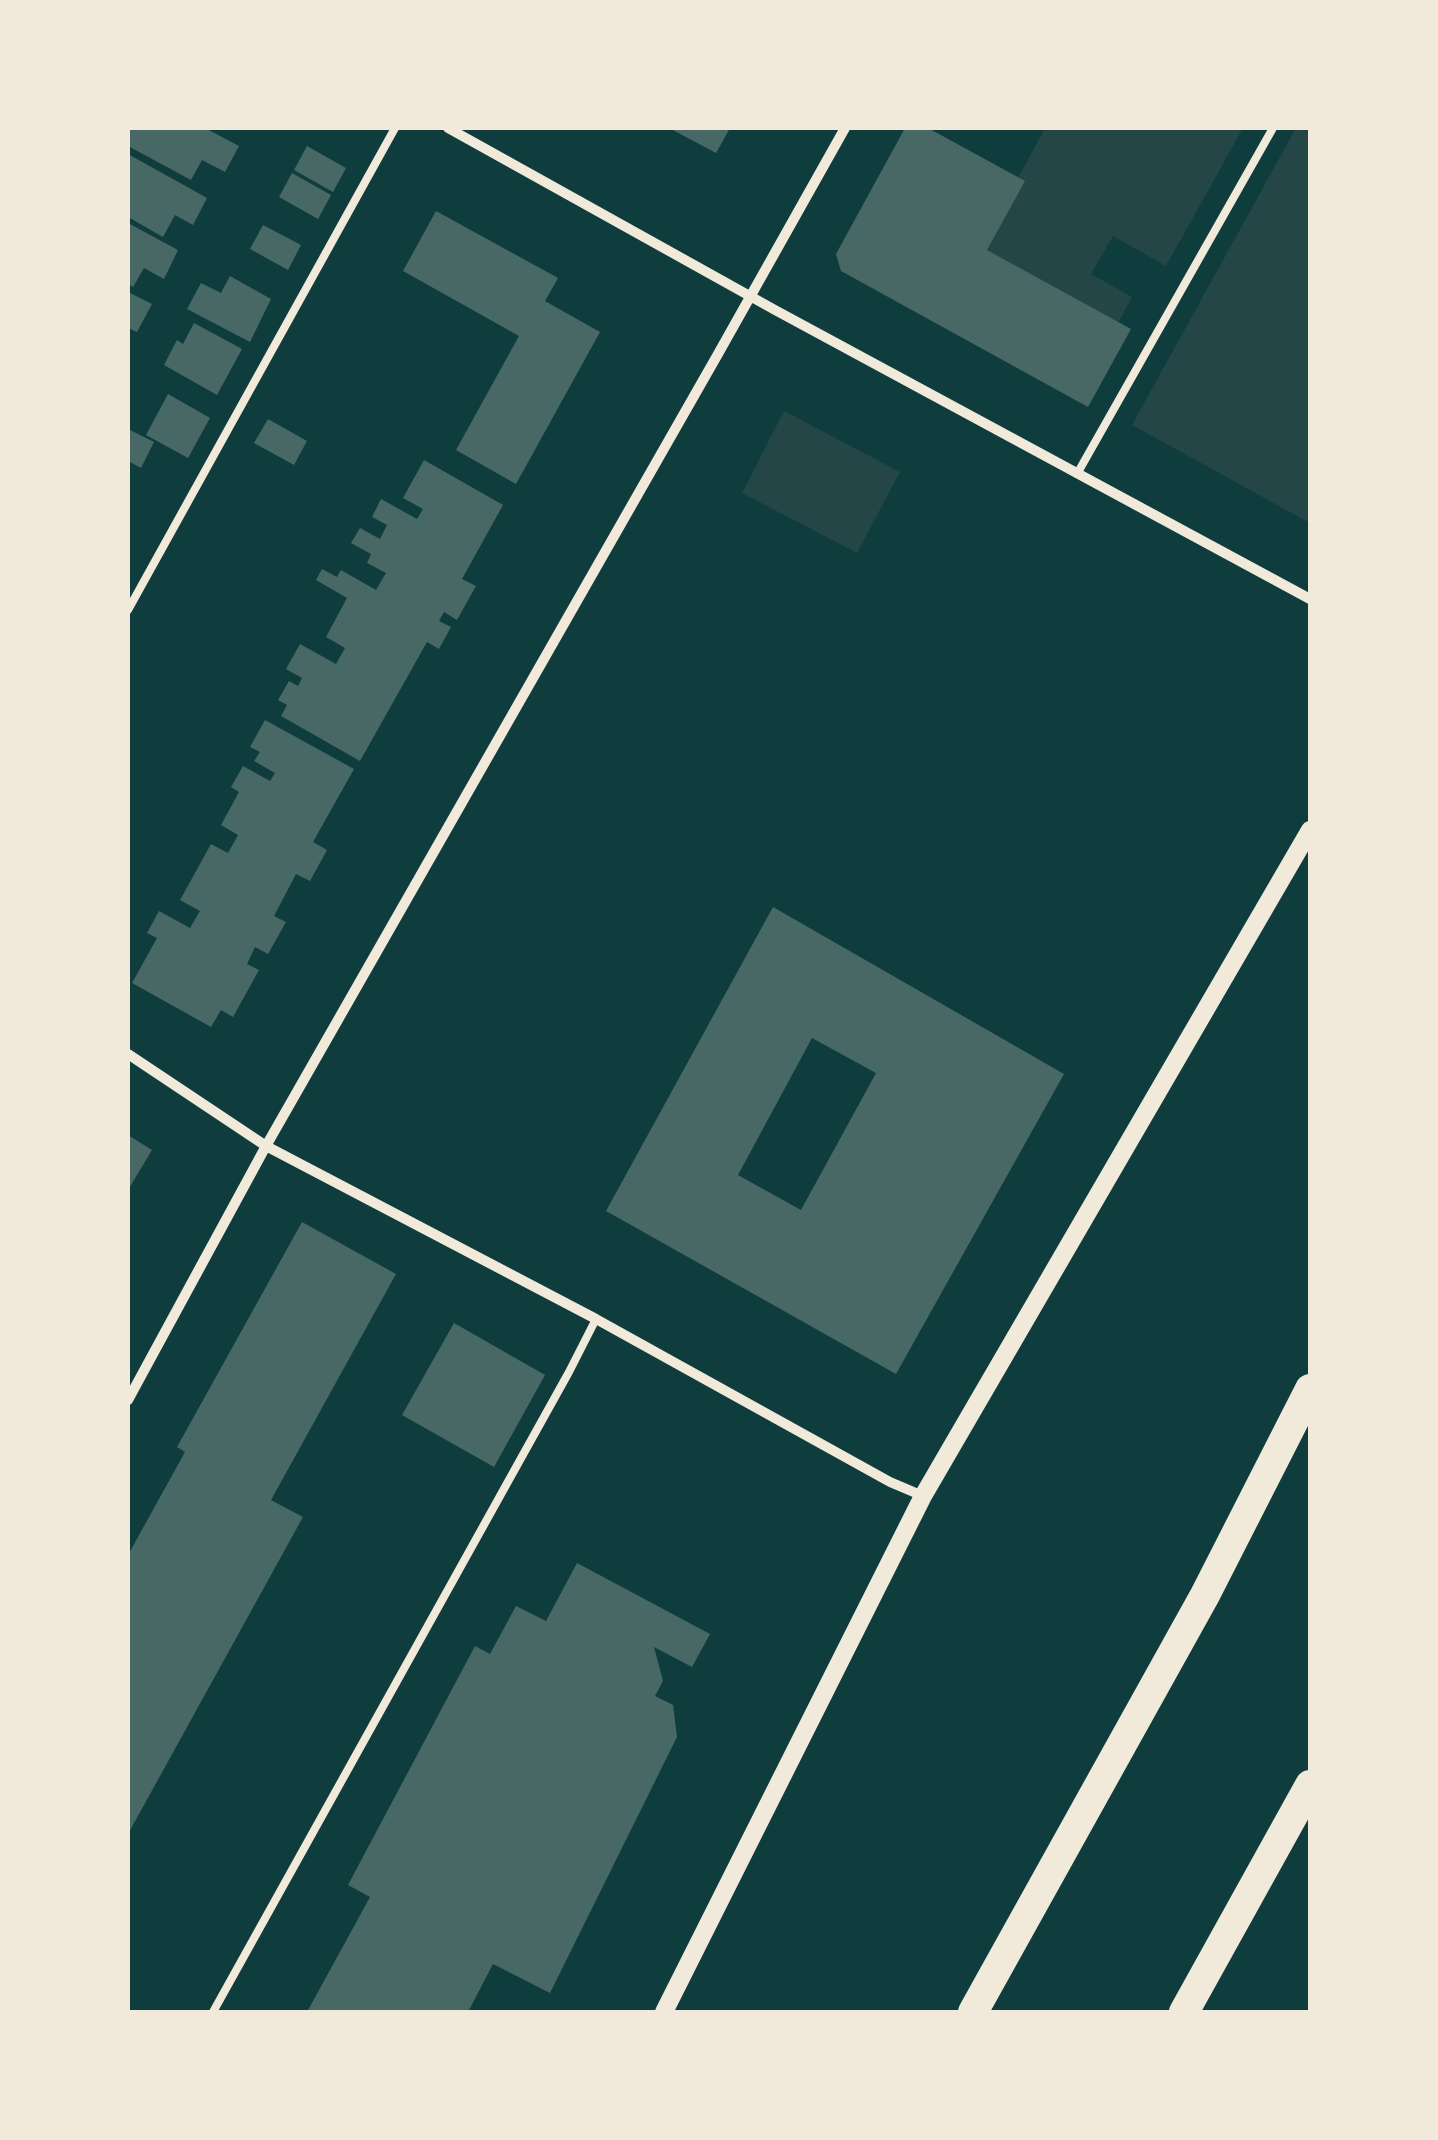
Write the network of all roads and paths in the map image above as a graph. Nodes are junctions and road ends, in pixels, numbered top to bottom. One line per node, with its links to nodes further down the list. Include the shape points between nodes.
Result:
1 (395, 128): 8 (lane)
2 (448, 128): 5 (street)
3 (845, 128): 5 (street)
4 (1274, 128): 6 (lane)
5 (751, 296): 6 (street); 11 (street)
6 (1076, 474): 7 (street)
7 (1310, 599)
8 (128, 610)
9 (1310, 830): 15 (street)
10 (128, 1054): 11 (street)
11 (266, 1146): 12 (street); 14 (street)
12 (596, 1318): 15 (street); 17 (lane)
13 (1310, 1389): 19 (highway, via 1206,1595)
14 (128, 1400)
15 (923, 1496): 18 (street)
16 (1310, 1786): 20 (highway)
17 (213, 2012)
18 (664, 2012)
19 (973, 2012)
20 (1184, 2012)

